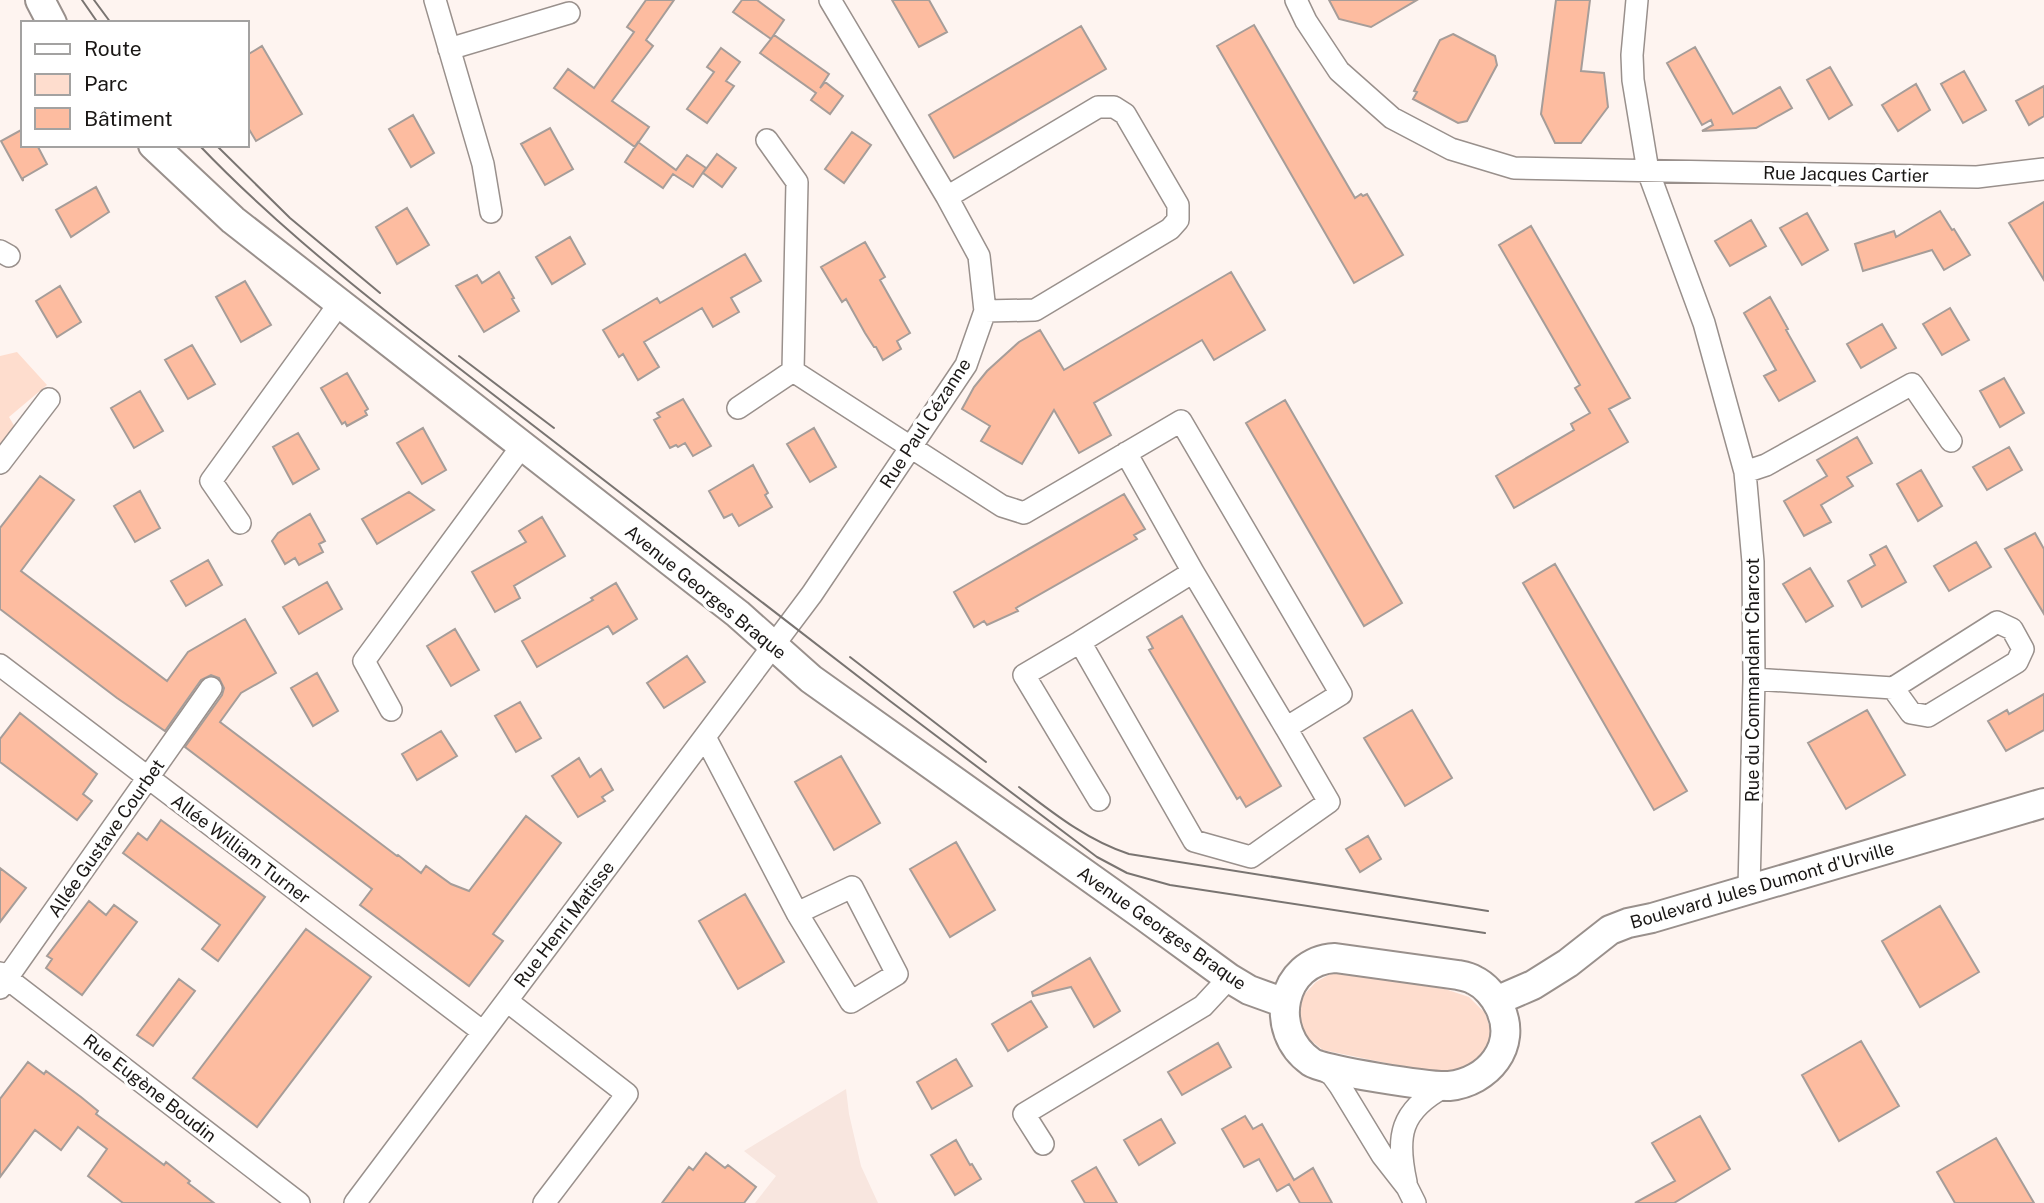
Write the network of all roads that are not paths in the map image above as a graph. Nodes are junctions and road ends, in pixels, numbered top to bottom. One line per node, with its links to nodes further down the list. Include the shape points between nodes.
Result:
1 (40, 0): 7 (street)
2 (435, 0): 8 (street)
3 (830, 0): 13 (street, Rue Paul Cézanne)
4 (1296, 0): 12 (street, Rue Jacques Cartier, via 1339,71 1392,118 1451,149 1514,168)
5 (1637, 0): 12 (street, Rue du Commandant Charcot, via 1633,80)
6 (569, 13): 8 (street)
7 (51, 21)
8 (449, 49): 14 (street, via 483,164)
9 (766, 140): 17 (street, via 797,182)
10 (155, 147): 15 (street, Avenue Georges Braque, via 233,220)
11 (2044, 169): 12 (street, Rue Jacques Cartier, via 1977,177)
12 (1648, 171): 25 (street, Rue du Commandant Charcot, via 1704,323)
13 (947, 197): 16 (street, Rue Paul Cézanne, via 979,256); 16 (street, via 1098,107 1114,107 1125,114 1178,205 1178,220 1170,229 1035,310)
14 (491, 212)
15 (340, 303): 21 (street, Avenue Georges Braque); 26 (street, via 211,481)
16 (985, 311): 22 (street, Rue Paul Cézanne, via 966,365)
17 (793, 371): 19 (street); 22 (street)
18 (49, 399): 24 (street)
19 (738, 408)
20 (1951, 441): 25 (street, via 1912,384 1766,465)
21 (522, 446): 29 (street, Avenue Georges Braque); 34 (street, via 364,661)
22 (911, 446): 23 (street, via 1002,506 1024,513); 29 (street, Rue Paul Cézanne)
23 (1125, 453): 27 (street); 35 (street, via 1181,421 1341,694)
24 (0, 463)
25 (1745, 472): 31 (street, Rue du Commandant Charcot, via 1753,562)
26 (240, 523)
27 (1193, 572): 28 (street); 35 (street)
28 (1080, 642): 35 (street, via 1194,841 1251,857 1329,802); 38 (street, via 1024,675)
29 (773, 646): 36 (street, Rue Henri Matisse); 42 (street, Avenue Georges Braque, via 811,679)
30 (0, 665): 37 (street, Allée William Turner)
31 (1754, 680): 33 (street); 40 (street, Rue du Commandant Charcot)
32 (211, 688): 37 (street, Allée Gustave Courbet)
33 (1893, 688): 33 (street, via 1997,622 2012,629 2023,649 2017,662 1928,716 1910,713)
34 (391, 710)
35 (1286, 727)
36 (705, 737): 41 (street); 44 (street, Rue Henri Matisse)
37 (148, 779): 43 (street, Allée Gustave Courbet); 47 (street, Allée William Turner)
38 (1099, 800)
39 (2044, 803): 40 (street, Boulevard Jules Dumont d'Urville)
40 (1749, 889): 45 (street, Boulevard Jules Dumont d'Urville, via 1610,930 1533,985)
41 (797, 913): 41 (street, via 851,1002 897,974 852,887)
42 (1229, 978): 46 (street, Avenue Georges Braque); 50 (street, via 1203,1006 1024,1114)
43 (2, 980): 52 (street, Rue Eugène Boudin)
44 (507, 1001): 47 (street, Rue Henri Matisse); 54 (street, via 627,1094)
45 (1496, 1001): 46 (street, via 1483,986 1458,975 1335,958 1321,960 1302,972); 49 (street, via 1505,1023 1502,1052 1480,1076)
46 (1284, 1003): 48 (street, via 1287,1032 1296,1048)
47 (483, 1032): 53 (street, Rue Henri Matisse)
48 (1320, 1067): 49 (street); 51 (street, via 1340,1086)
49 (1444, 1087): 51 (street, via 1422,1101 1406,1122 1400,1140)
50 (1043, 1143)
51 (1411, 1195)
52 (299, 1203)
53 (355, 1203)
54 (544, 1203)

